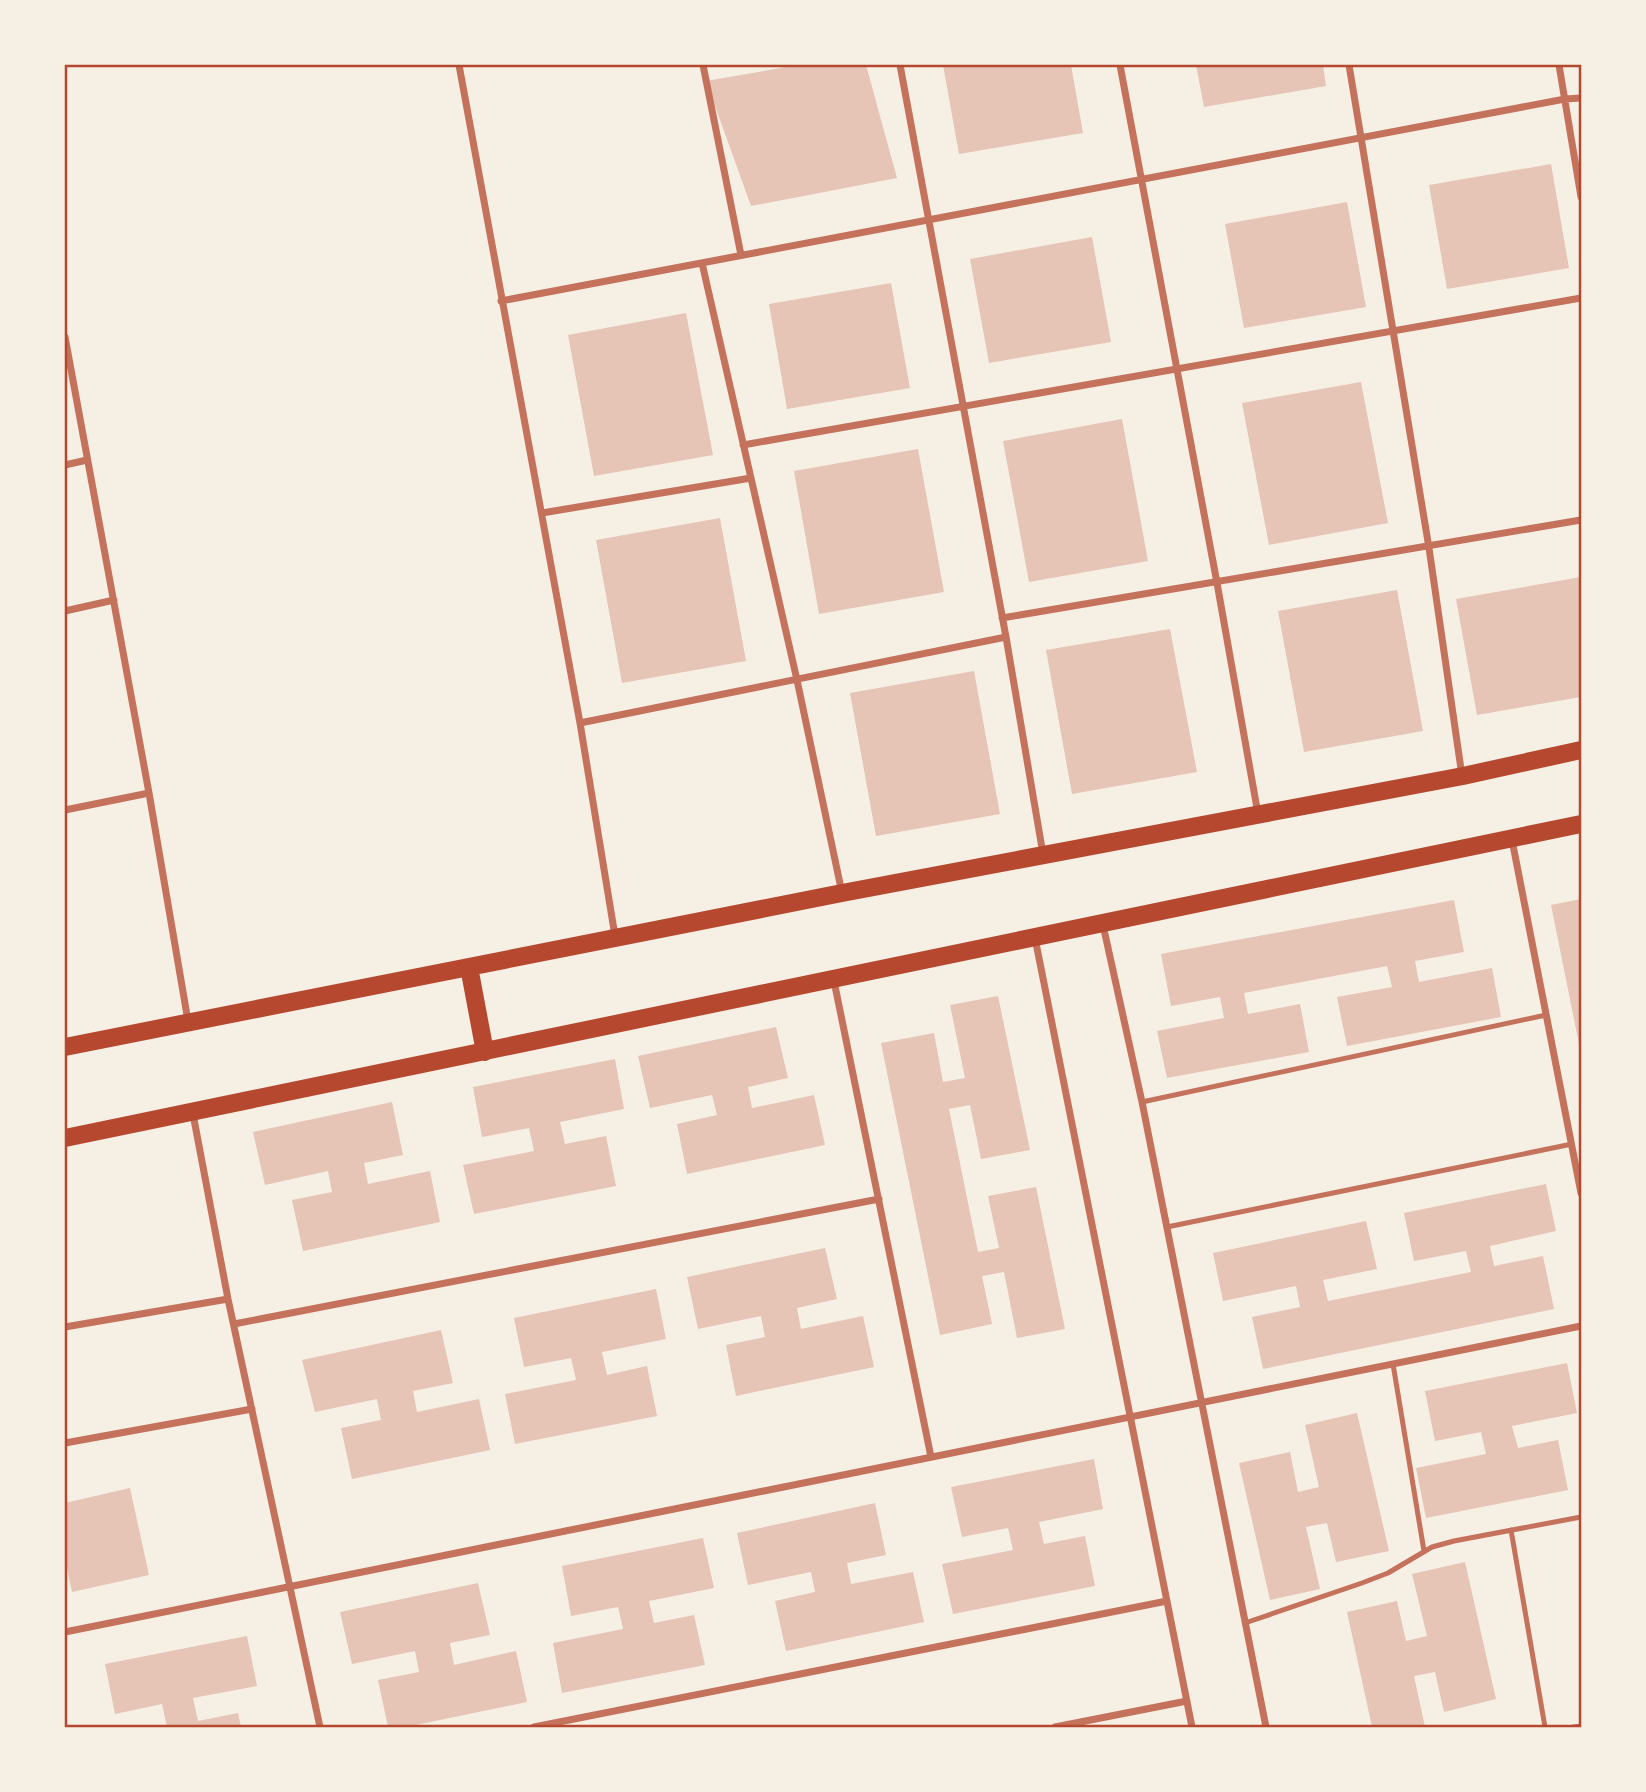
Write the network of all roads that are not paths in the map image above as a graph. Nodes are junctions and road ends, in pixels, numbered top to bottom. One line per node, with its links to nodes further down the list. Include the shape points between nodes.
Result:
1 (459, 65): 16 (street)
2 (703, 65): 13 (street)
3 (900, 65): 12 (street)
4 (1120, 65): 10 (street)
5 (1349, 65): 9 (street)
6 (1559, 65): 8 (street)
7 (1581, 98): 8 (street)
8 (1565, 99): 9 (street); 11 (street)
9 (1362, 137): 10 (street); 17 (street)
10 (1142, 179): 12 (street); 19 (street)
11 (1581, 197)
12 (929, 219): 13 (street); 20 (street)
13 (741, 255): 14 (street)
14 (702, 263): 16 (street); 21 (street)
15 (1581, 298): 17 (street)
16 (501, 301): 25 (street)
17 (1393, 330): 19 (street); 27 (street)
18 (65, 337): 22 (street)
19 (1177, 368): 20 (street); 28 (street)
20 (963, 406): 21 (street); 31 (street)
21 (744, 445): 24 (street)
22 (87, 460): 23 (street); 29 (street)
23 (65, 465)
24 (751, 478): 25 (street); 33 (street)
25 (542, 513): 34 (street)
26 (1581, 520): 27 (street)
27 (1429, 548): 28 (street); 36 (street)
28 (1217, 583): 31 (street); 39 (street)
29 (114, 600): 30 (street); 37 (street)
30 (65, 611)
31 (1003, 618): 32 (street)
32 (1006, 637): 33 (street); 42 (street)
33 (797, 680): 34 (street); 43 (street)
34 (580, 723): 46 (street)
35 (1581, 750): 36 (main road)
36 (1462, 776): 39 (main road)
37 (149, 793): 38 (street); 50 (street)
38 (65, 810)
39 (1258, 814): 42 (main road)
40 (1581, 824): 41 (main road)
41 (1512, 839): 44 (main road); 49 (street)
42 (1043, 855): 43 (main road)
43 (842, 893): 46 (main road)
44 (1102, 924): 45 (main road); 53 (street)
45 (1035, 938): 48 (main road); 67 (street)
46 (616, 940): 47 (main road)
47 (469, 967): 50 (main road); 52 (main road)
48 (834, 980): 52 (main road); 58 (street)
49 (1546, 1015): 53 (lane); 56 (street)
50 (189, 1021): 51 (main road)
51 (65, 1047)
52 (485, 1052): 54 (main road)
53 (1142, 1101): 59 (street)
54 (193, 1113): 55 (main road); 60 (street)
55 (65, 1138)
56 (1572, 1144): 57 (street); 59 (lane)
57 (1581, 1193)
58 (878, 1199): 61 (street); 69 (street)
59 (1167, 1227): 65 (street)
60 (228, 1299): 61 (street); 63 (street)
61 (234, 1324): 66 (street)
62 (1581, 1326): 64 (street)
63 (65, 1327)
64 (1393, 1364): 65 (street); 72 (lane)
65 (1202, 1403): 67 (street); 75 (street)
66 (252, 1409): 68 (street); 73 (street)
67 (1130, 1417): 69 (street); 74 (street)
68 (65, 1443)
69 (931, 1457): 73 (street)
70 (1581, 1517): 71 (lane)
71 (1511, 1530): 72 (lane); 84 (lane)
72 (1424, 1551): 75 (lane, via 1388,1573)
73 (290, 1586): 76 (street); 79 (street)
74 (1167, 1601): 77 (street); 80 (street)
75 (1245, 1623): 83 (street)
76 (65, 1632)
77 (1187, 1701): 81 (street); 82 (street)
78 (1581, 1726): 85 (lane)
79 (320, 1727)
80 (534, 1727)
81 (1055, 1727)
82 (1192, 1727)
83 (1266, 1727)
84 (1545, 1727)
85 (1573, 1727)

